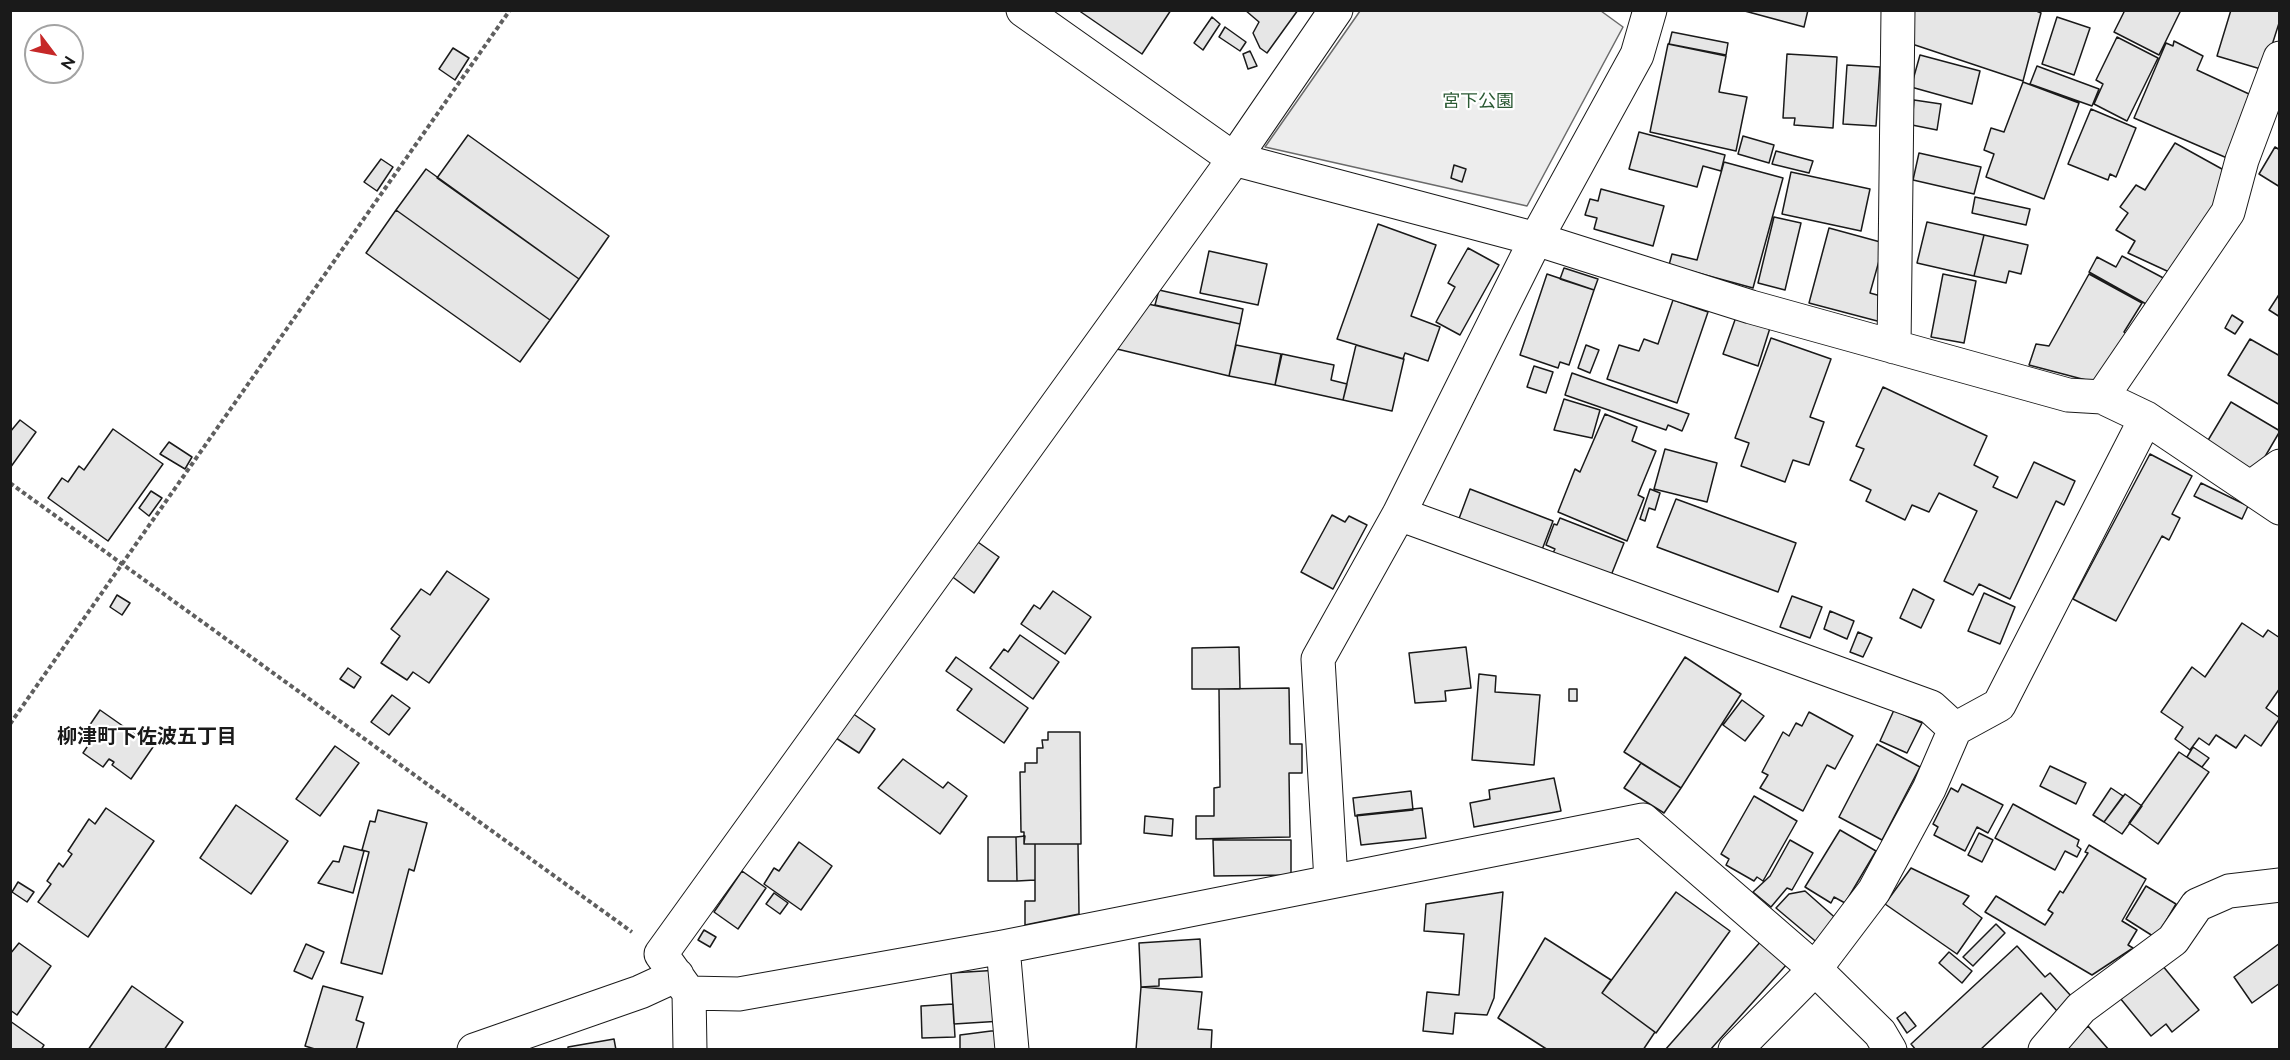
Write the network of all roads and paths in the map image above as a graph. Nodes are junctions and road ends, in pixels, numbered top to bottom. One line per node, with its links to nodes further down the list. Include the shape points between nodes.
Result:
1 (510, 10): 17 (path)
2 (1023, 10): 7 (street)
3 (1336, 10): 7 (street)
4 (1650, 10): 8 (street, via 1637,55)
5 (1898, 10): 9 (street)
6 (2280, 58): 10 (street, via 2242,160 2228,212)
7 (1234, 159): 8 (street); 24 (street)
8 (1536, 239): 9 (street, via 1751,307); 16 (street)
9 (1894, 346): 10 (street, via 2068,395)
10 (2102, 397): 11 (street)
11 (2146, 418): 14 (street); 19 (street, via 1999,705)
12 (2280, 466): 14 (street)
13 (10, 483): 17 (path)
14 (2250, 488): 15 (street)
15 (2280, 508)
16 (1400, 514): 19 (street, via 1931,707); 20 (street, via 1318,659)
17 (122, 563): 18 (path); 24 (path)
18 (10, 724)
19 (1954, 729): 23 (street, via 1929,789 1874,891)
20 (1331, 880): 22 (street); 23 (street, via 1642,820)
21 (2280, 885): 30 (street, via 2229,891 2197,905 2173,940 2081,1008)
22 (1003, 947): 24 (street, via 739,994); 27 (street)
23 (1815, 969): 28 (street); 29 (street, via 1880,1033)
24 (676, 974): 25 (street, via 640,992); 26 (street)
25 (474, 1050)
26 (690, 1050)
27 (1012, 1050)
28 (1735, 1050)
29 (1890, 1050)
30 (2045, 1050)

